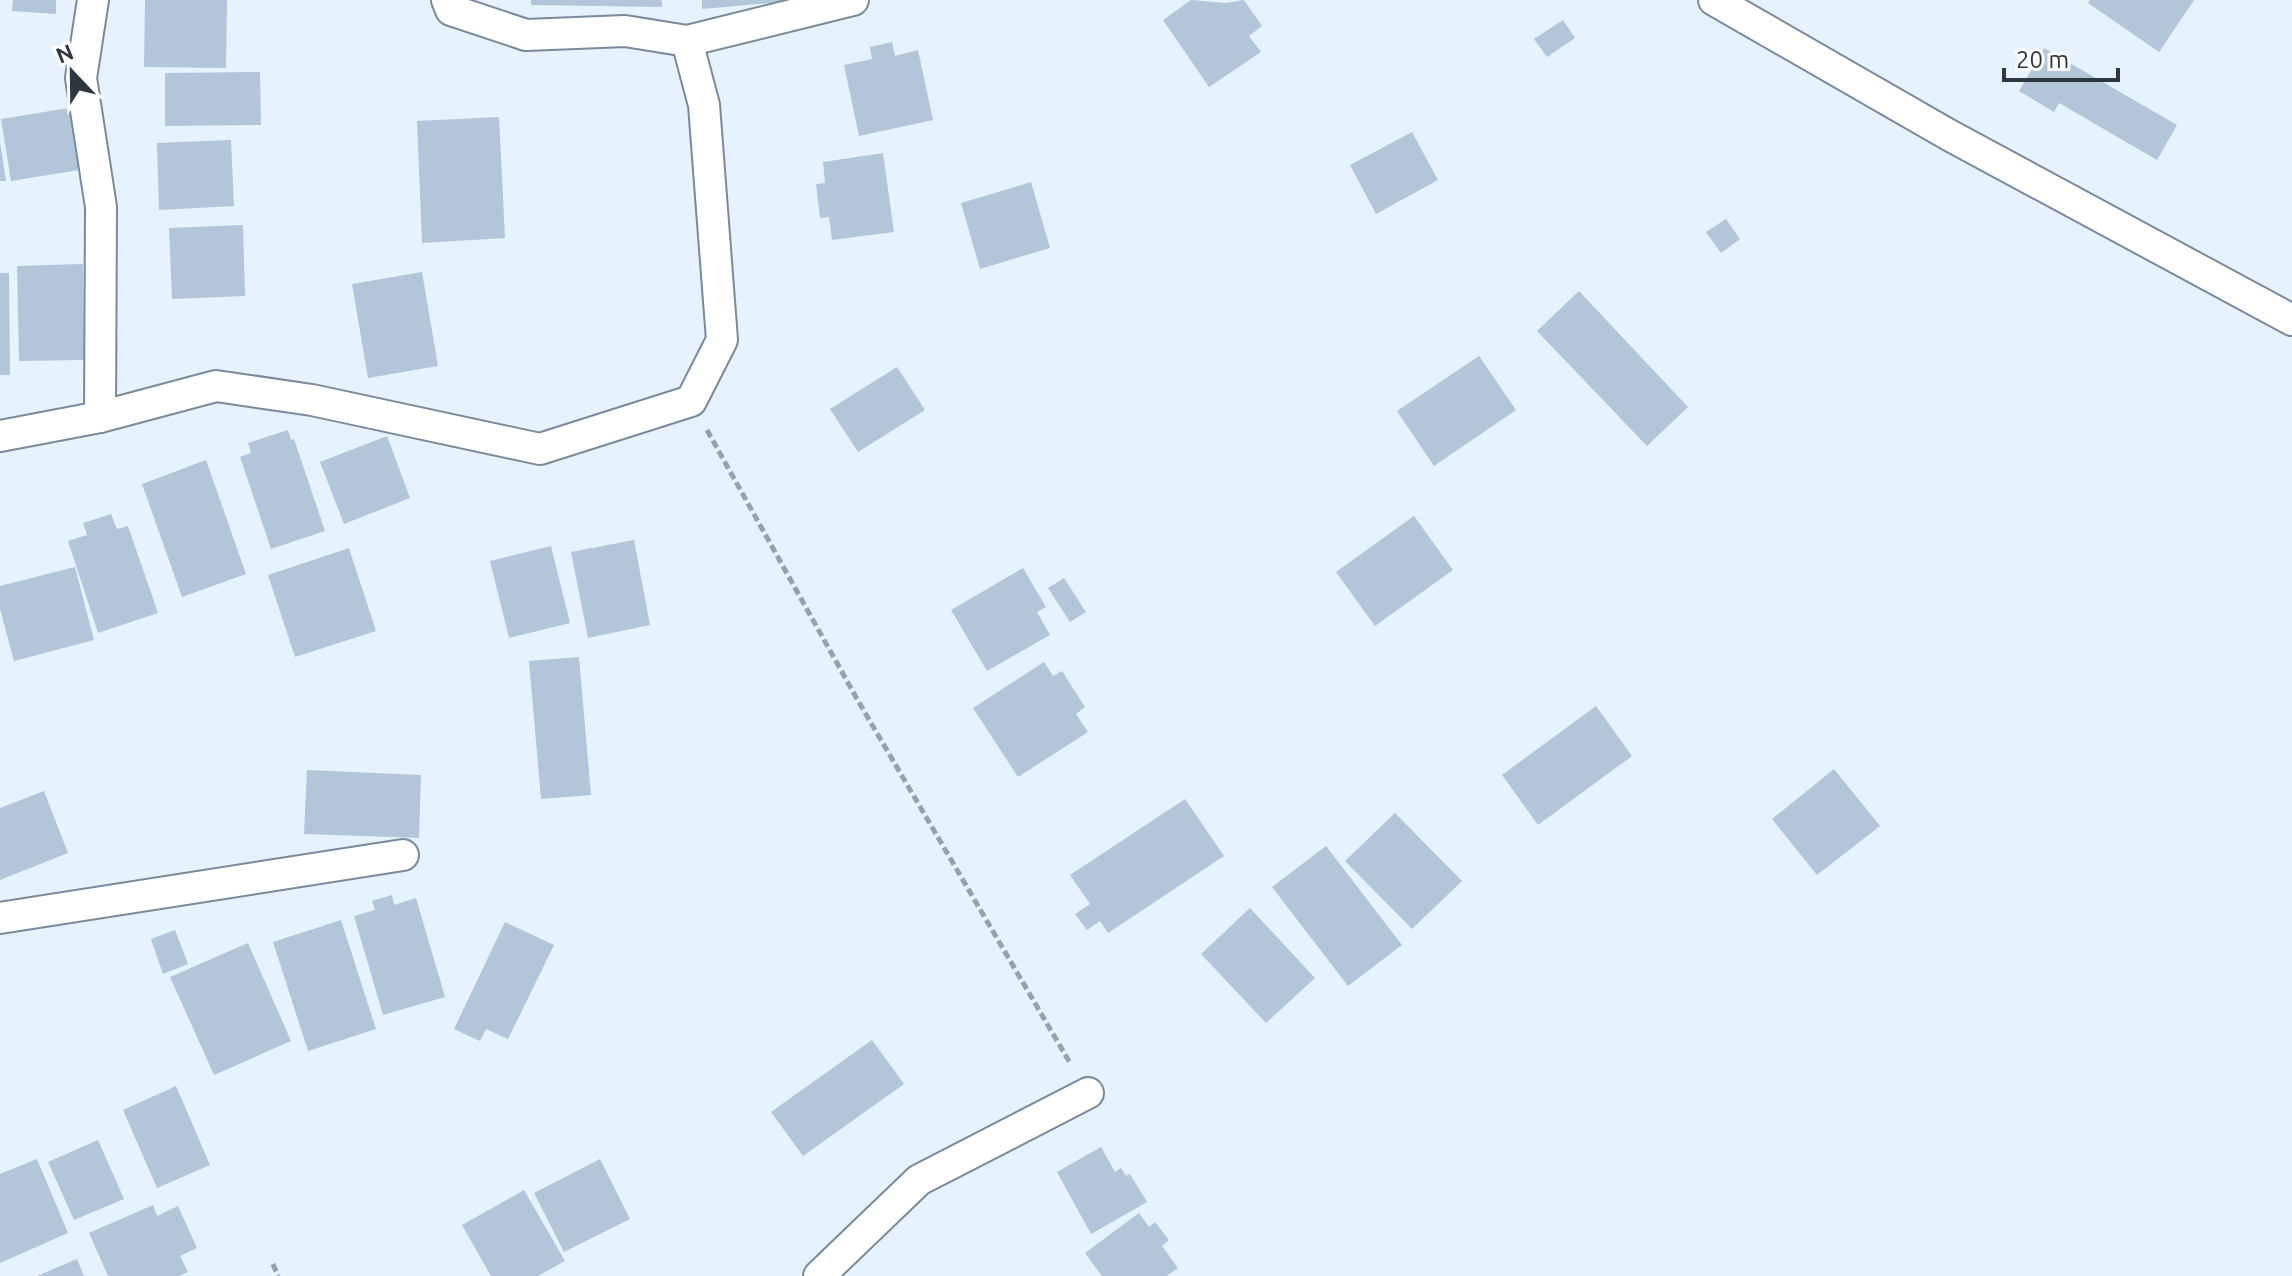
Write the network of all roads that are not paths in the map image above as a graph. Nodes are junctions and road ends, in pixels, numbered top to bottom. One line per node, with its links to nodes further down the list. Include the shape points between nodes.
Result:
1 (93, 0): 7 (street, via 81,78 101,207)
2 (447, 0): 5 (street, via 451,10 526,35 625,31)
3 (853, 0): 5 (street)
4 (1714, 0): 6 (street, via 1949,135)
5 (687, 41): 7 (street, via 704,105 722,340 691,401 540,449 312,400 216,386)
6 (2292, 320)
7 (100, 417): 8 (street)
8 (0, 436)
9 (403, 855): 10 (street)
10 (0, 918)
11 (1088, 1093): 12 (street, via 919,1180)
12 (819, 1276)

